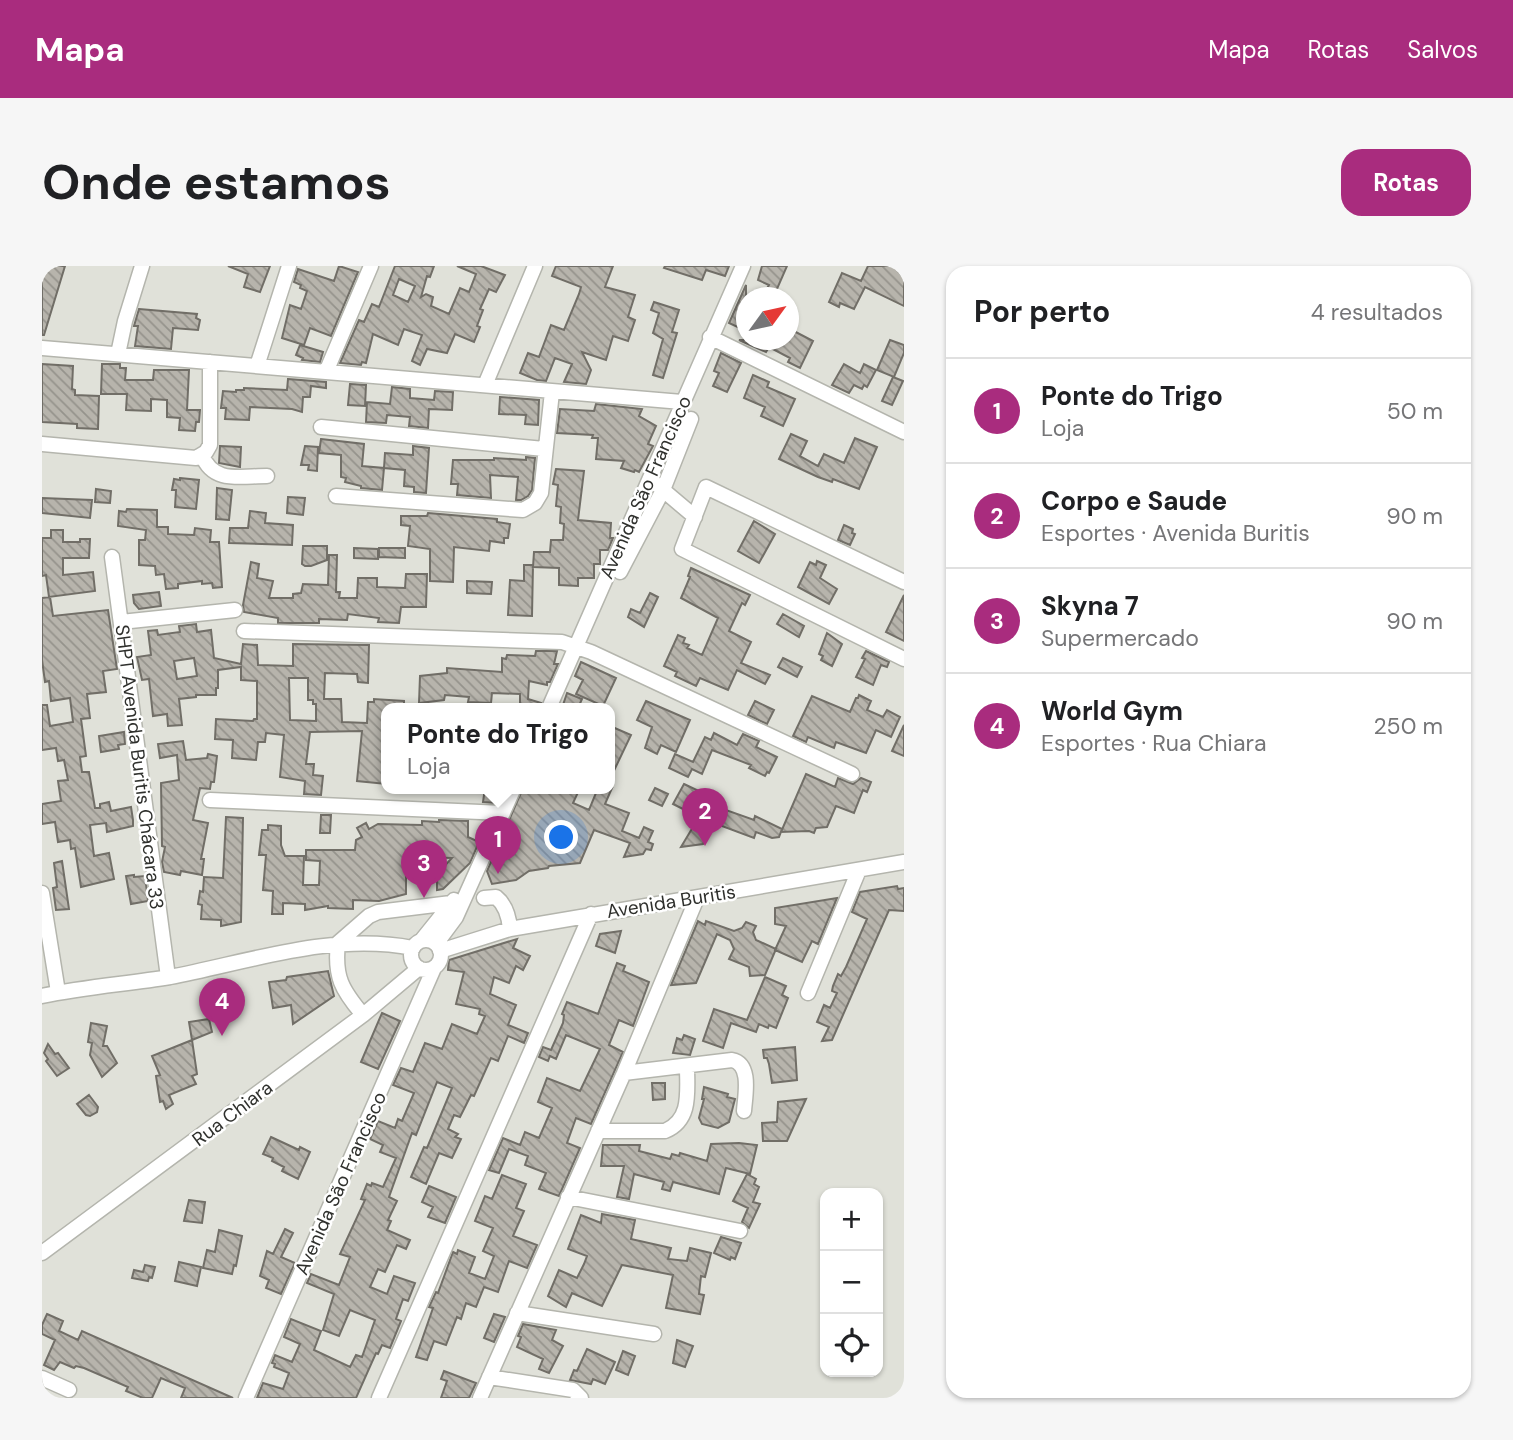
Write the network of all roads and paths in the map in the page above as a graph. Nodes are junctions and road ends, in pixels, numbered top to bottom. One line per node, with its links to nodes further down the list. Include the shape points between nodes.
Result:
1 (142, 266): 8 (street)
2 (289, 266): 10 (street)
3 (371, 266): 11 (street)
4 (535, 266): 12 (street)
5 (743, 266): 6 (street, Avenida São Francisco)
6 (710, 337): 14 (street, Avenida São Francisco); 17 (street)
7 (42, 348): 8 (street)
8 (118, 354): 9 (street)
9 (210, 362): 10 (street); 20 (street, via 210,445)
10 (257, 366): 11 (street)
11 (326, 372): 12 (street)
12 (485, 385): 13 (street)
13 (552, 392): 14 (street); 19 (street)
14 (682, 402): 22 (street, Avenida São Francisco)
15 (691, 419): 23 (street)
16 (321, 427): 19 (street)
17 (904, 432)
18 (42, 444): 20 (street)
19 (544, 449): 24 (street, via 541,493 523,510)
20 (202, 455): 21 (street, via 213,473)
21 (267, 476)
22 (649, 478): 23 (street); 32 (street, Avenida São Francisco)
23 (663, 490): 25 (street); 27 (street)
24 (336, 496)
25 (695, 517): 28 (street, via 706,487); 33 (street, via 682,549)
26 (113, 557): 30 (street, SHPT Avenida Buritis Chácara 33)
27 (620, 572)
28 (904, 582)
29 (235, 610): 30 (street)
30 (121, 622): 51 (street, SHPT Avenida Buritis Chácara 33)
31 (244, 631): 32 (street)
32 (575, 645): 34 (street, Avenida São Francisco); 35 (street)
33 (904, 659)
34 (551, 703)
35 (852, 774)
36 (511, 794): 38 (street)
37 (210, 800): 38 (street)
38 (503, 813): 41 (street)
39 (904, 862): 40 (street, Avenida Buritis)
40 (859, 870): 44 (street, Avenida Buritis); 53 (street)
41 (471, 880): 45 (street); 49 (street, via 456,917)
42 (42, 893): 52 (street)
43 (484, 898): 47 (street, via 502,901)
44 (697, 898): 46 (street, Avenida Buritis); 57 (street)
45 (451, 902): 48 (street, via 378,912); 49 (street)
46 (591, 914): 47 (street, Avenida Buritis); 69 (street)
47 (510, 929): 49 (street, Avenida Buritis)
48 (338, 943): 49 (street, Avenida Buritis); 51 (street, Avenida Buritis); 55 (street, via 336,959 343,991)
49 (428, 946): 50 (street, Avenida São Francisco, via 440,961); 50 (street, via 412,960)
50 (426, 968): 55 (street, Rua Chiara); 68 (street, Avenida São Francisco)
51 (168, 977): 52 (street, Avenida Buritis)
52 (58, 992): 54 (street, Avenida Buritis)
53 (808, 993)
54 (42, 996)
55 (363, 1015): 62 (street, Rua Chiara)
56 (687, 1066): 57 (street); 58 (street, via 738,1061 745,1073); 59 (street, via 687,1099 683,1118 675,1127)
57 (624, 1073): 59 (street)
58 (744, 1111)
59 (598, 1131): 60 (street)
60 (568, 1197): 61 (street); 63 (street)
61 (740, 1231)
62 (42, 1253)
63 (517, 1313): 64 (street); 65 (street)
64 (654, 1334)
65 (489, 1377): 70 (street); 71 (street, via 573,1390)
66 (42, 1378): 67 (street)
67 (69, 1390)
68 (246, 1398)
69 (379, 1398)
70 (480, 1398)
71 (581, 1398)

